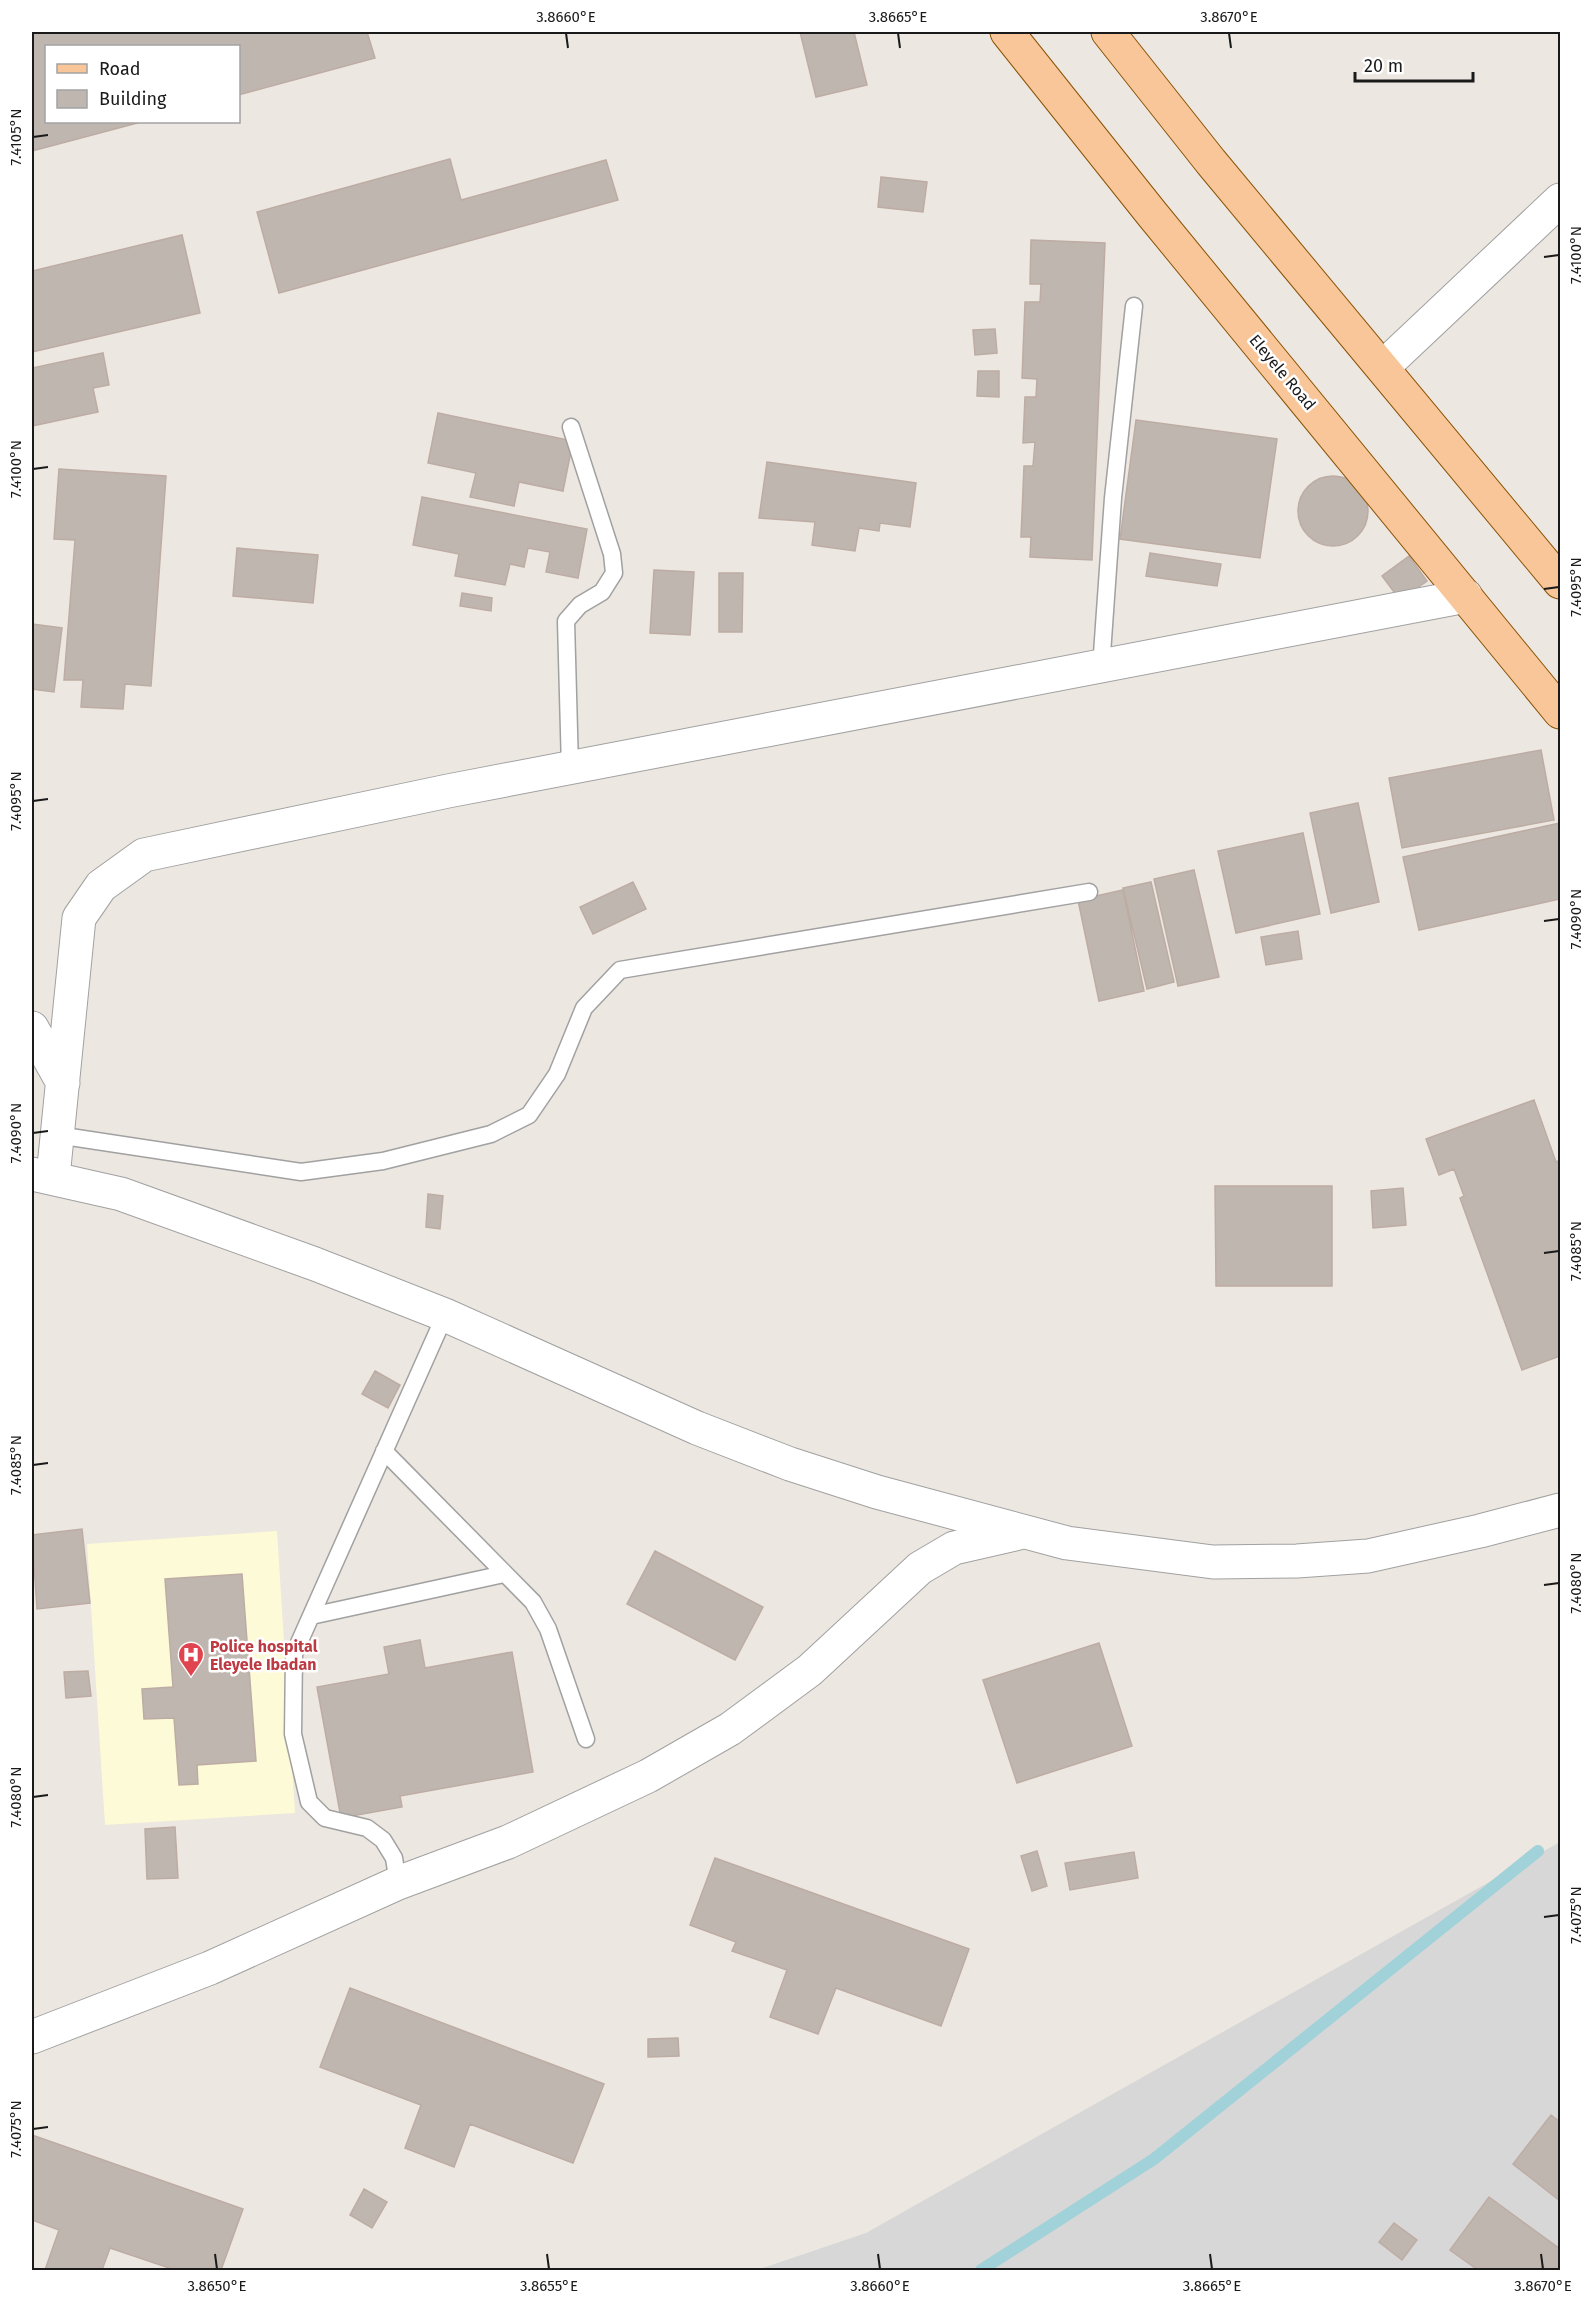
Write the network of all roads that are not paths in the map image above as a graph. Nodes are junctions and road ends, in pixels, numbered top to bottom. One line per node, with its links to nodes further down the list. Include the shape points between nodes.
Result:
1 (1007, 32): 8 (main road, Eleyele Road)
2 (1108, 32): 5 (main road)
3 (1560, 200): 5 (street)
4 (1134, 306): 9 (lane, via 1114,486)
5 (1383, 367): 7 (main road)
6 (571, 427): 11 (lane, via 612,554 614,573 602,592 580,605 566,621)
7 (1560, 582)
8 (1466, 596): 9 (street); 10 (main road, Eleyele Road)
9 (1101, 668): 11 (street)
10 (1560, 712)
11 (570, 768): 14 (street, via 144,855 101,886 79,918)
12 (1089, 892): 15 (lane, via 620,970 584,1008 557,1074 529,1115 492,1134 383,1161 301,1172)
13 (32, 1028): 14 (street)
14 (63, 1083): 15 (street)
15 (57, 1135): 16 (street)
16 (42, 1175): 17 (street, via 121,1194)
17 (445, 1315): 18 (lane); 20 (street, via 697,1428 790,1464)
18 (384, 1451): 21 (lane); 22 (lane)
19 (1560, 1510): 20 (street, via 1368,1556 1297,1561 1213,1562 1102,1549)
20 (1027, 1532): 24 (street, via 954,1548 920,1568 810,1670 730,1728 648,1776 508,1842)
21 (504, 1574): 22 (lane); 23 (lane, via 533,1602 548,1629)
22 (311, 1616): 24 (lane, via 294,1654 291,1691 293,1734 309,1802 325,1818 367,1828 382,1840 394,1858)
23 (586, 1739)
24 (398, 1883): 25 (street, via 210,1968)
25 (32, 2037)

